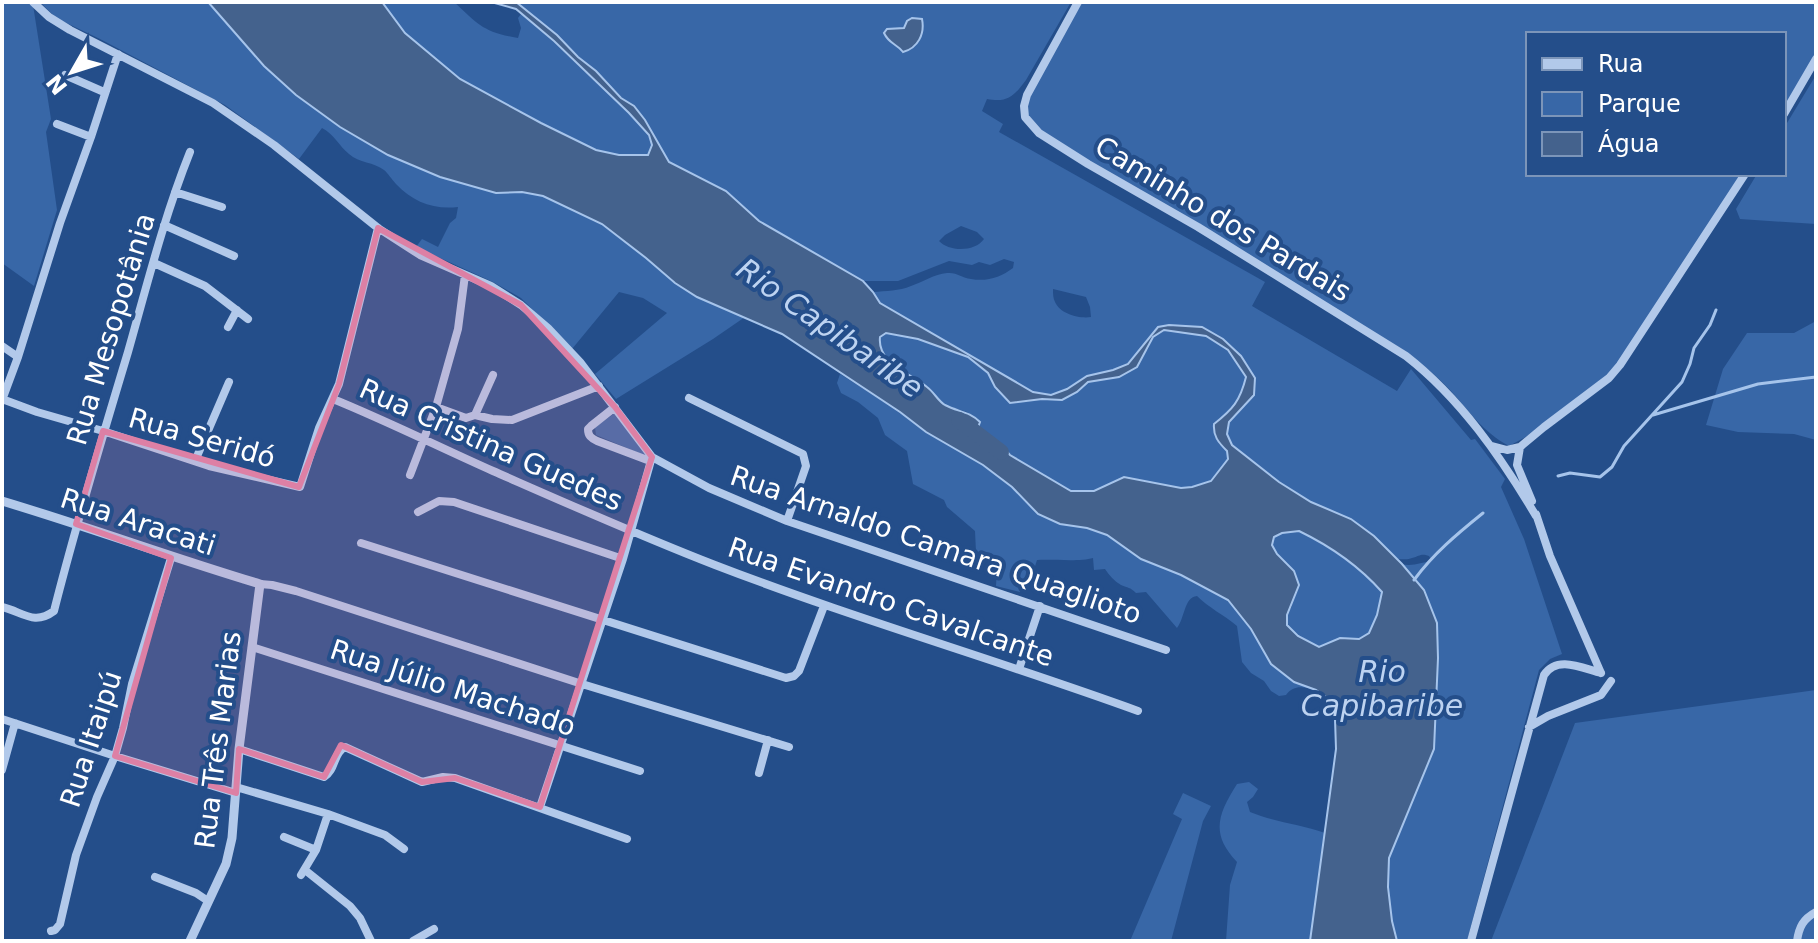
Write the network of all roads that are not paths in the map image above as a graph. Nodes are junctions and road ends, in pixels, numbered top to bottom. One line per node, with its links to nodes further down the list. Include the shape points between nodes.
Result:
1 (33, 2): 3 (street, via 57,22)
2 (1078, 2): 35 (street, Caminho dos Pardais, via 1027,95 1025,117 1033,128 1406,356)
3 (118, 54): 6 (street); 15 (street, via 222,110)
4 (1816, 59): 7 (street)
5 (65, 75): 6 (street)
6 (104, 92): 9 (street)
7 (1786, 111)
8 (57, 124): 9 (street)
9 (91, 137): 23 (street)
10 (190, 152): 12 (street, Rua Mesopotânia)
11 (1744, 176): 36 (street, via 1620,365)
12 (175, 192): 13 (street); 14 (street, Rua Mesopotânia)
13 (222, 207)
14 (164, 225): 16 (street); 17 (street, Rua Mesopotânia)
15 (378, 228): 18 (street); 29 (street)
16 (234, 256)
17 (154, 263): 19 (street, via 205,286); 33 (street, Rua Mesopotânia)
18 (465, 275): 26 (street, via 534,314); 30 (street, via 458,329)
19 (237, 310): 20 (street); 21 (street)
20 (248, 319)
21 (228, 327)
22 (2, 346): 23 (street)
23 (18, 357): 28 (street)
24 (493, 375): 32 (street)
25 (229, 382): 38 (street)
26 (599, 386): 31 (street); 32 (street, via 512,420)
27 (689, 398): 43 (street, via 803,454 806,466)
28 (2, 399): 33 (street, Rua Seridó)
29 (333, 399): 34 (street, Rua Cristina Guedes); 38 (street, Rua Seridó, via 300,487)
30 (436, 407): 32 (street, via 466,418); 34 (street)
31 (615, 407): 37 (street); 37 (street, Rua Arnaldo Camara Quaglioto, via 588,434)
32 (475, 415)
33 (103, 431): 38 (street, Rua Seridó); 44 (street, Rua Mesopotânia)
34 (425, 439): 39 (street); 45 (street, Rua Cristina Guedes)
35 (1491, 446): 36 (street); 42 (street, Caminho dos Pardais)
36 (1520, 447): 42 (street, via 1517,465)
37 (651, 459): 43 (street, Rua Arnaldo Camara Quaglioto); 45 (street)
38 (195, 461)
39 (410, 475)
40 (2, 501): 44 (street, Rua Aracati)
41 (418, 512): 48 (street, via 439,501 454,502)
42 (1536, 516): 62 (street, via 1601,673 1562,663 1548,669)
43 (787, 521): 51 (street, Rua Arnaldo Camara Quaglioto)
44 (76, 524): 47 (street, Rua Aracati); 52 (street, Rua Mesopotânia, via 54,611 35,619)
45 (631, 530): 48 (street); 50 (street, Rua Evandro Cavalcante)
46 (361, 543): 53 (street)
47 (171, 558): 49 (street, Rua Aracati); 67 (street, Rua Itaipú)
48 (623, 559): 53 (street)
49 (260, 584): 54 (street, Rua Três Marias); 58 (street)
50 (824, 606): 53 (street, via 799,671 790,678); 56 (street, Rua Evandro Cavalcante)
51 (1040, 606): 55 (street, Rua Arnaldo Camara Quaglioto); 56 (street)
52 (2, 607)
53 (602, 619): 58 (street)
54 (252, 647): 64 (street, Rua Júlio Machado); 66 (street, Rua Três Marias)
55 (1166, 650)
56 (1019, 669): 59 (street, Rua Evandro Cavalcante)
57 (1611, 681): 62 (street, via 1601,695)
58 (582, 684): 63 (street); 64 (street)
59 (1138, 711)
60 (2, 719): 61 (street)
61 (15, 723): 67 (street); 68 (street)
62 (1529, 728): 86 (street)
63 (768, 740): 65 (street); 70 (street)
64 (561, 745): 69 (street, Rua Júlio Machado); 72 (street)
65 (789, 747)
66 (239, 749): 71 (street, Rua Três Marias); 72 (street, via 324,777 345,747 425,780 455,778)
67 (115, 756): 71 (street); 82 (street, Rua Itaipú, via 76,855 60,924)
68 (2, 770)
69 (640, 771)
70 (759, 773)
71 (236, 790): 73 (street); 79 (street, Rua Três Marias, via 226,864)
72 (540, 807): 75 (street)
73 (328, 814): 76 (street, via 385,835); 77 (street)
74 (284, 837): 77 (street)
75 (627, 839)
76 (404, 849)
77 (316, 850): 84 (street, via 303,872 350,906)
78 (155, 877): 79 (street)
79 (208, 901): 83 (street, Rua Três Marias)
80 (1816, 912): 87 (street, via 1799,928)
81 (434, 929): 85 (street)
82 (51, 931)
83 (190, 941)
84 (371, 941)
85 (413, 941)
86 (1471, 941)
87 (1797, 941)

